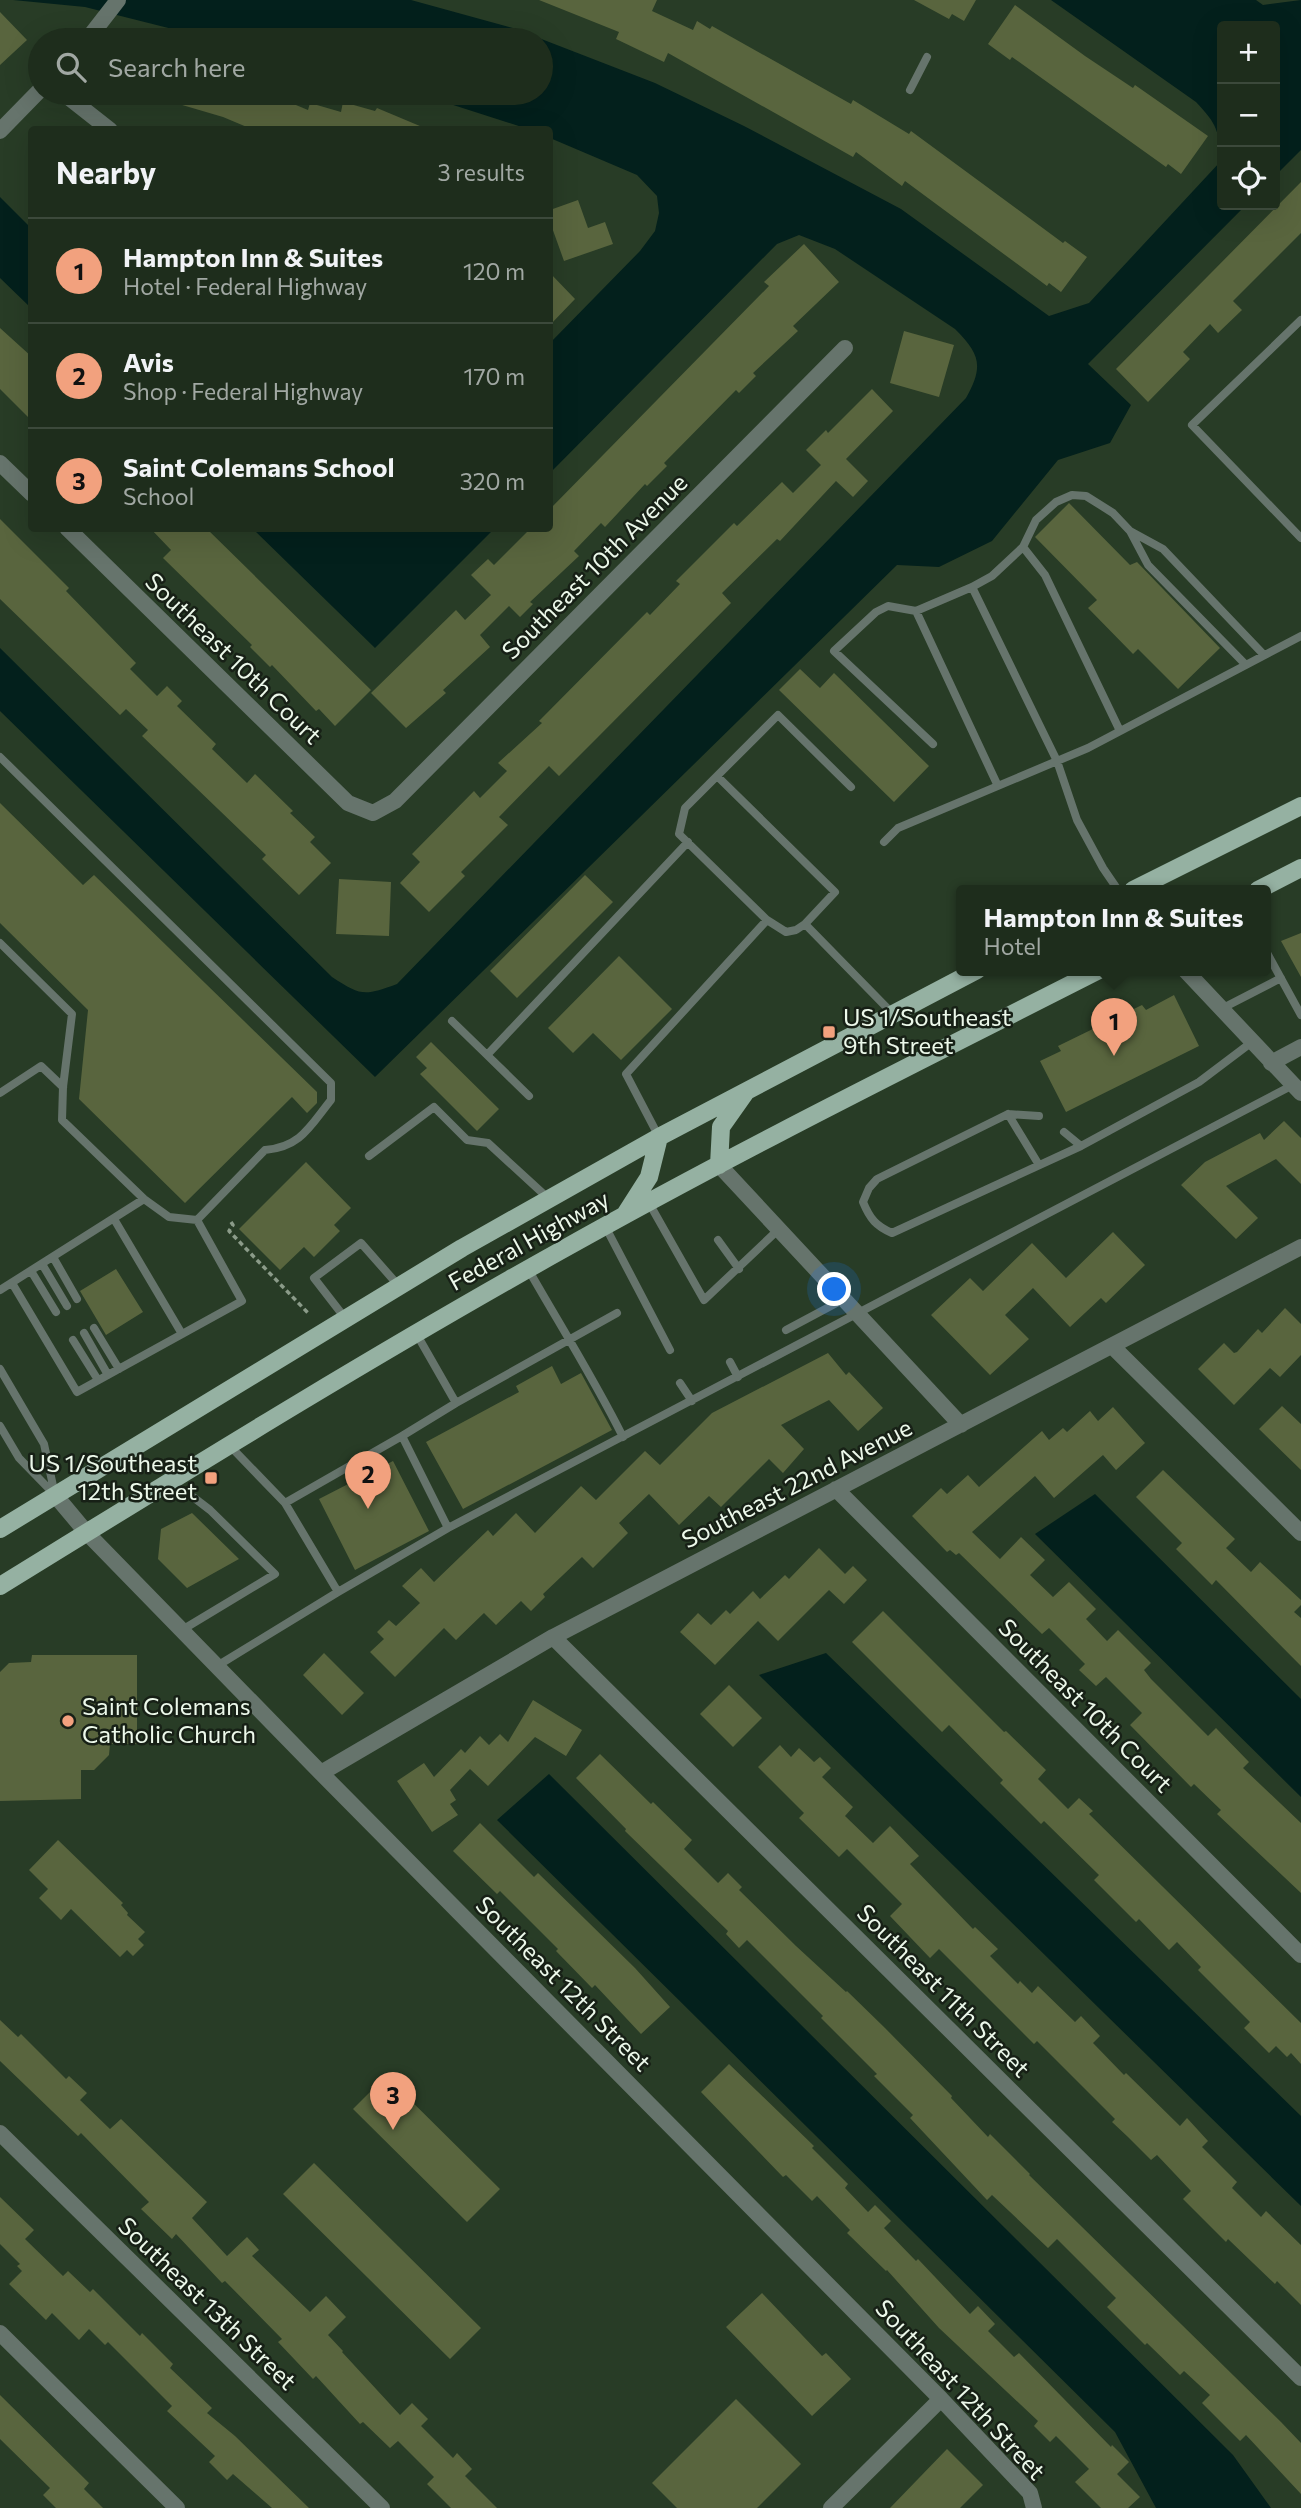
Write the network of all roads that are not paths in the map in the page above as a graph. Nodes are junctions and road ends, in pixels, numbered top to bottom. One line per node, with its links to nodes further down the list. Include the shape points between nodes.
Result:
1 (118, 0): 2 (street)
2 (97, 28)
3 (927, 57): 4 (lane)
4 (910, 90)
5 (28, 102): 8 (street)
6 (79, 105): 7 (street)
7 (105, 126)
8 (0, 131)
9 (1301, 320): 15 (lane, via 1192,425)
10 (845, 348): 30 (street, Southeast 10th Avenue, via 395,801)
11 (0, 463): 12 (street)
12 (28, 490)
13 (1130, 531): 16 (lane, via 1113,513 1086,496 1072,495 1036,520); 20 (lane, via 1163,549); 21 (lane, via 1148,565)
14 (71, 532): 30 (street, Southeast 10th Court, via 348,803)
15 (1301, 538)
16 (1023, 547): 17 (lane, via 992,576); 22 (lane, via 1045,575)
17 (972, 587): 18 (lane); 25 (lane)
18 (916, 611): 23 (lane, via 888,606 834,651); 27 (lane)
19 (1301, 636): 20 (lane)
20 (1264, 655): 21 (lane)
21 (1246, 665): 22 (lane)
22 (1120, 731): 25 (lane)
23 (933, 744)
24 (0, 757): 73 (lane, via 331,1083 331,1100 299,1139 282,1149 265,1150)
25 (1057, 761): 27 (lane); 35 (lane, via 1077,820)
26 (717, 776): 28 (lane, via 778,715); 31 (lane, via 685,808 679,834); 38 (lane)
27 (997, 785): 32 (lane, via 898,828)
28 (851, 787)
29 (1301, 806): 36 (main road)
30 (373, 813)
31 (688, 842): 39 (lane); 53 (lane)
32 (884, 842)
33 (1301, 868): 37 (main road)
34 (843, 884): 38 (lane)
35 (1115, 885)
36 (1143, 885)
37 (1268, 885)
38 (835, 891): 40 (lane)
39 (767, 920): 40 (lane, via 786,932); 63 (lane, via 626,1074)
40 (805, 924): 48 (lane)
41 (0, 943): 55 (lane, via 72,1014)
42 (1271, 960): 46 (lane)
43 (966, 976): 48 (main road, Federal Highway)
44 (1087, 976): 66 (main road, Federal Highway)
45 (1191, 976): 47 (street)
46 (1281, 978): 47 (lane); 49 (lane)
47 (1221, 1009): 51 (street)
48 (893, 1014): 57 (main road, Federal Highway)
49 (1301, 1015)
50 (452, 1021): 53 (lane)
51 (1252, 1042): 54 (street); 64 (lane, via 1199,1082)
52 (1301, 1048): 54 (street)
53 (487, 1055): 59 (lane)
54 (1271, 1063): 56 (street)
55 (63, 1087): 58 (lane, via 41,1066); 68 (lane, via 62,1120)
56 (1297, 1089): 91 (lane)
57 (747, 1090): 63 (main road, Federal Highway); 66 (main road, via 721,1127)
58 (0, 1093)
59 (529, 1097)
60 (1008, 1114): 61 (lane); 67 (lane); 67 (lane, via 877,1179 863,1202 871,1220 892,1233)
61 (1039, 1116)
62 (1064, 1132): 64 (lane)
63 (659, 1137): 69 (main road, Federal Highway); 71 (main road, via 649,1177)
64 (1081, 1146): 67 (lane)
65 (369, 1156): 69 (lane, via 433,1107 467,1140 488,1143)
66 (719, 1164): 70 (main road, Federal Highway); 75 (street)
67 (1039, 1165)
68 (144, 1199): 72 (lane); 73 (lane, via 169,1217)
69 (548, 1199): 84 (main road, Federal Highway)
70 (649, 1202): 71 (main road, Federal Highway); 81 (lane, via 704,1300)
71 (624, 1216): 74 (main road, Federal Highway)
72 (114, 1219): 78 (lane); 97 (lane)
73 (197, 1220): 97 (lane, via 242,1301)
74 (605, 1226): 80 (main road, Federal Highway); 101 (lane)
75 (779, 1229): 81 (lane); 87 (street)
76 (718, 1240): 81 (lane)
77 (1301, 1247): 100 (street, Southeast 22nd Avenue)
78 (53, 1257): 79 (lane); 86 (lane)
79 (42, 1264): 82 (lane); 88 (lane)
80 (528, 1269): 96 (main road, Federal Highway); 99 (lane)
81 (739, 1269)
82 (31, 1271): 83 (lane); 89 (lane)
83 (12, 1283): 85 (lane); 107 (lane, via 76,1392)
84 (398, 1285): 92 (main road, Federal Highway); 92 (lane, via 361,1243 314,1278)
85 (0, 1290)
86 (77, 1299)
87 (844, 1299): 91 (street); 94 (lane)
88 (67, 1306)
89 (57, 1312)
90 (617, 1313): 99 (lane)
91 (858, 1314): 106 (lane); 111 (street)
92 (345, 1318): 118 (main road, Federal Highway)
93 (94, 1328): 103 (lane)
94 (786, 1330)
95 (84, 1333): 105 (lane)
96 (416, 1333): 110 (lane); 115 (main road, Federal Highway)
97 (182, 1334): 103 (lane)
98 (73, 1340): 107 (lane)
99 (568, 1340): 110 (lane); 114 (lane)
100 (1112, 1346): 111 (street, Southeast 22nd Avenue); 123 (street)
101 (670, 1350)
102 (730, 1362): 106 (lane)
103 (119, 1369): 105 (lane)
104 (0, 1370): 118 (lane, via 44,1444)
105 (108, 1374): 107 (lane)
106 (738, 1377): 109 (lane)
107 (98, 1380)
108 (680, 1383): 109 (lane)
109 (692, 1401): 114 (lane)
110 (456, 1403): 113 (lane)
111 (961, 1425): 117 (street, Southeast 22nd Avenue)
112 (0, 1426): 118 (lane, via 19,1458)
113 (401, 1436): 119 (lane); 120 (lane)
114 (623, 1437): 120 (lane)
115 (230, 1446): 116 (main road, Federal Highway); 119 (lane)
116 (163, 1486): 122 (main road, Federal Highway); 126 (lane, via 193,1497 210,1510 275,1574)
117 (836, 1489): 127 (street, Southeast 22nd Avenue); 130 (street, Southeast 10th Court)
118 (55, 1495): 121 (main road, Federal Highway); 122 (street, Southeast 12th Street)
119 (285, 1503): 125 (lane)
120 (449, 1528): 125 (lane)
121 (0, 1529)
122 (86, 1532): 124 (main road, Federal Highway); 126 (street, Southeast 12th Street)
123 (1301, 1534)
124 (0, 1586)
125 (338, 1592): 128 (lane)
126 (182, 1630): 128 (street, Southeast 12th Street)
127 (553, 1637): 129 (street, Southeast 22nd Avenue); 133 (street, Southeast 11th Street)
128 (217, 1666): 129 (street, Southeast 12th Street)
129 (321, 1773): 134 (street, Southeast 12th Street)
130 (1301, 1955)
131 (0, 2133): 136 (street, Southeast 13th Street)
132 (0, 2333): 135 (street)
133 (1301, 2378)
134 (942, 2399): 137 (street); 138 (street, Southeast 12th Street, via 1030,2493)
135 (177, 2508)
136 (382, 2508)
137 (831, 2508)
138 (1034, 2508)

